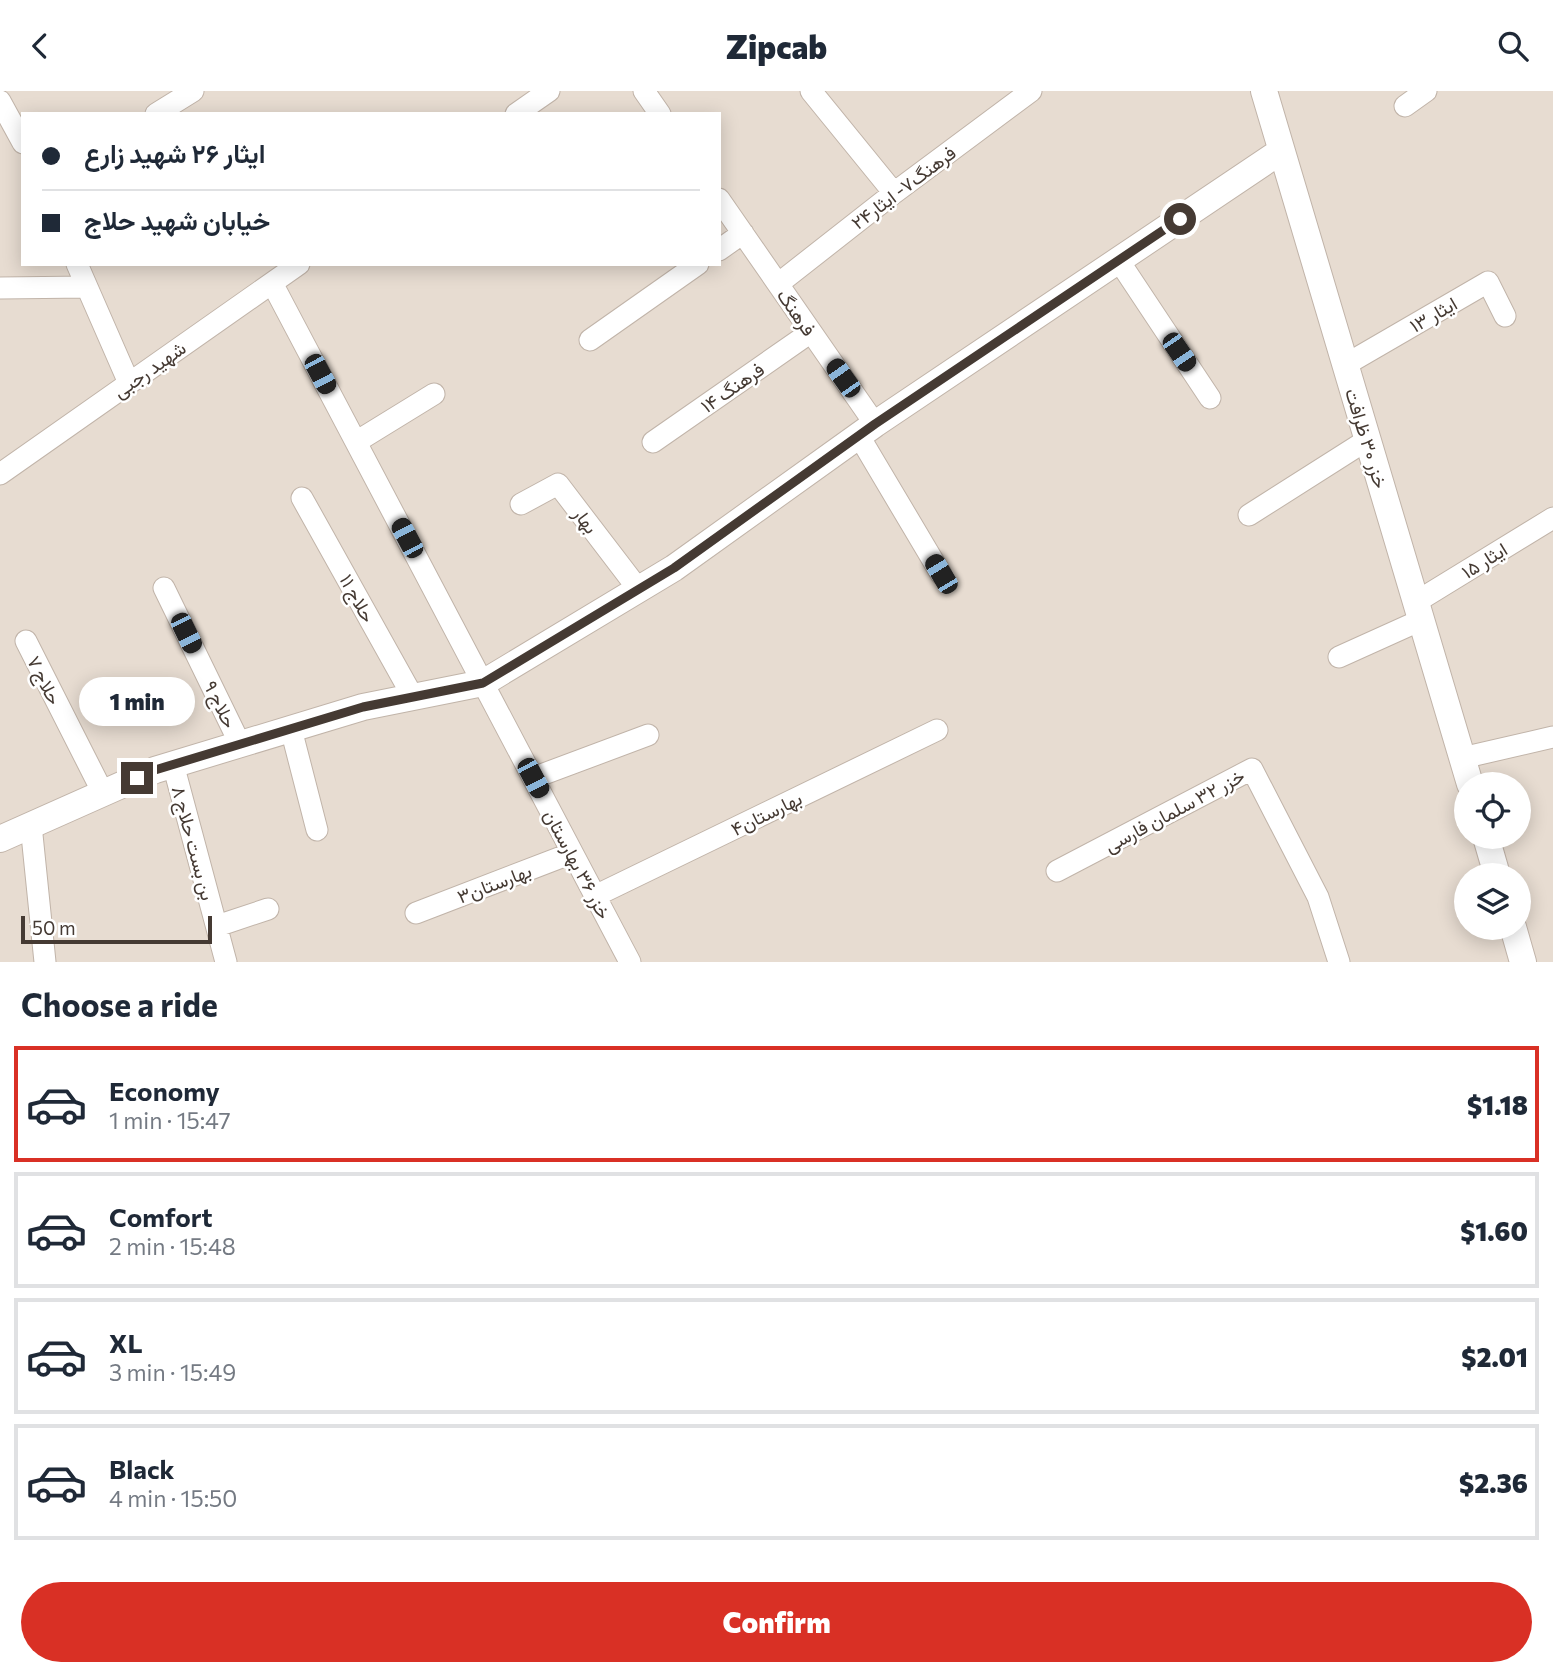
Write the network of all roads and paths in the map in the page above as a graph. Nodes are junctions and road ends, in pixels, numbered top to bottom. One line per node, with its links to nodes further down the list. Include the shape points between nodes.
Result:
1 (193, 91): 10 (street)
2 (549, 91): 11 (street)
3 (645, 91): 12 (street)
4 (811, 91): 15 (street)
5 (1031, 91): 15 (street, فرهنگ۷- ایثار۲۴)
6 (1264, 91): 14 (street, خزر ۳۰ ظرافت)
7 (1426, 91): 9 (street)
8 (0, 101): 13 (street)
9 (1405, 106)
10 (159, 112)
11 (519, 112)
12 (659, 112)
13 (21, 139)
14 (1281, 151): 19 (street); 30 (street, خزر ۳۰ ظرافت)
15 (894, 193): 24 (street, فرهنگ۷- ایثار۲۴)
16 (721, 202): 17 (street, فرهنگ)
17 (743, 233): 18 (street); 24 (street, فرهنگ)
18 (721, 249)
19 (1118, 261): 33 (street); 34 (street)
20 (78, 266): 25 (street)
21 (296, 266): 23 (street, شهید رجبی)
22 (695, 266): 29 (street)
23 (272, 283): 31 (street, شهید رجبی); 36 (street, خزر ۳۶ بهارستان)
24 (778, 283): 28 (street, فرهنگ)
25 (87, 287): 26 (street); 31 (street)
26 (0, 288)
27 (1505, 316): 30 (street, ایثار ۱۳, via 1488,282)
28 (811, 332): 34 (street, فرهنگ); 37 (street, فرهنگ ۱۴)
29 (590, 339)
30 (1345, 365): 35 (street, خزر ۳۰ ظرافت)
31 (129, 383): 38 (street, شهید رجبی)
32 (434, 394): 36 (street)
33 (1210, 398)
34 (867, 430): 43 (street, فرهنگ); 45 (street)
35 (1367, 440): 41 (street); 46 (street, خزر ۳۰ ظرافت)
36 (356, 442): 49 (street, خزر ۳۶ بهارستان)
37 (653, 442)
38 (0, 474)
39 (302, 498): 50 (street, حلاج ۱۱)
40 (521, 503): 45 (street, بهار, via 558,484)
41 (1250, 515)
42 (1553, 518): 46 (street, ایثار ۱۵)
43 (941, 574)
44 (164, 588): 55 (street, حلاج ۹)
45 (639, 590): 49 (street)
46 (1419, 611): 48 (street, ایثار ۱۵); 56 (street, خزر ۳۰ ظرافت)
47 (26, 641): 60 (street, حلاج ۷)
48 (1339, 657)
49 (483, 683): 50 (street); 59 (street, خزر ۳۶ بهارستان)
50 (413, 697): 51 (street)
51 (291, 729): 55 (street); 62 (street)
52 (936, 730): 66 (street, بهارستان۴)
53 (648, 735): 59 (street)
54 (1553, 737): 56 (street)
55 (240, 744): 57 (street)
56 (1462, 758): 58 (street, خزر ۳۰ ظرافت)
57 (173, 764): 60 (street); 69 (street, بن بست حلاج ۸)
58 (1466, 772)
59 (533, 778): 64 (street, خزر ۳۶ بهارستان)
60 (103, 793): 61 (street)
61 (31, 825): 63 (street); 71 (street)
62 (317, 830)
63 (0, 839)
64 (572, 853): 66 (street, خزر ۳۶ بهارستان); 68 (street, بهارستان۳)
65 (1057, 871): 74 (street, خزر ۳۲ سلمان فارسی, via 1252,769 1318,897)
66 (595, 896): 73 (street, خزر ۳۶ بهارستان)
67 (268, 909): 69 (street)
68 (416, 913)
69 (217, 926): 72 (street, بن بست حلاج ۸)
70 (1517, 940): 75 (street)
71 (45, 962)
72 (226, 962)
73 (630, 962)
74 (1339, 962)
75 (1523, 962)

